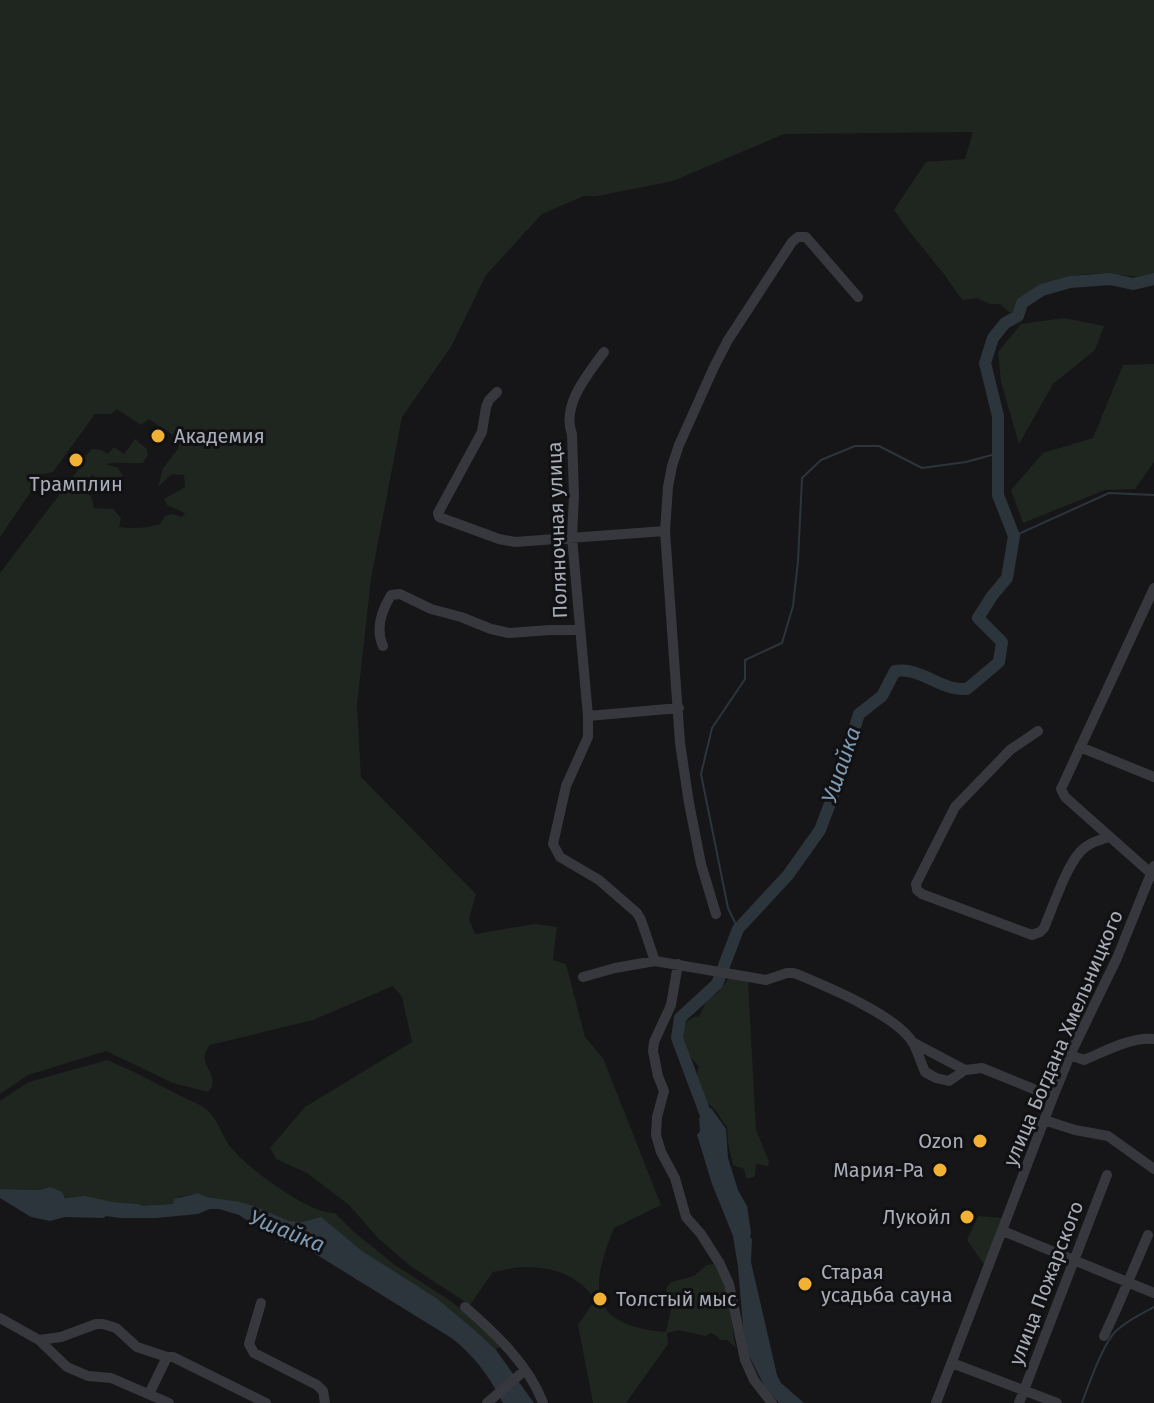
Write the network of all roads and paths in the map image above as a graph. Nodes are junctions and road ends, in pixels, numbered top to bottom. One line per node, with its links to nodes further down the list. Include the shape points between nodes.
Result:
1 (858, 297): 4 (street, via 806,237 792,242 728,340 687,424 672,466)
2 (604, 352): 5 (street, Поляночная улица, via 568,418)
3 (497, 392): 5 (street, via 439,517 515,542)
4 (665, 531): 5 (street); 9 (street)
5 (572, 537): 7 (street, Поляночная улица)
6 (1154, 588): 12 (street)
7 (579, 630): 8 (street, via 509,633 400,594 391,595 381,617); 10 (street, Поляночная улица)
8 (383, 646)
9 (679, 708): 10 (street); 16 (street, via 689,803)
10 (588, 716): 17 (street, Поляночная улица, via 588,737 566,786 553,844 558,855 599,880 637,913)
11 (1038, 731): 14 (street, via 1010,750 955,807 915,887 1032,935 1044,928 1080,852)
12 (1080, 747): 13 (street); 14 (street, via 1061,792)
13 (1154, 777)
14 (1109, 837): 15 (street)
15 (1153, 872): 22 (street, улица Богдана Хмельницкого)
16 (716, 914)
17 (655, 961): 18 (street); 19 (street)
18 (678, 964): 21 (street, via 766,980 794,973 881,1016); 48 (street, via 671,1005 654,1042 664,1091 656,1135 686,1217 729,1284 745,1360)
19 (583, 977)
20 (1154, 1039): 22 (street, via 1125,1043 1084,1060)
21 (912, 1042): 23 (street); 23 (street, via 925,1072 936,1078 949,1081)
22 (1070, 1055): 24 (street, улица Богдана Хмельницкого)
23 (965, 1070): 24 (street, via 982,1068)
24 (1053, 1097): 25 (street, улица Богдана Хмельницкого)
25 (1044, 1120): 26 (street, via 1108,1136); 28 (street, улица Богдана Хмельницкого)
26 (1154, 1169)
27 (1107, 1175): 30 (street, улица Пожарского)
28 (1003, 1231): 30 (street); 39 (street, улица Богдана Хмельницкого)
29 (1148, 1235): 31 (street)
30 (1073, 1260): 31 (street); 41 (street, улица Пожарского)
31 (1127, 1282): 32 (street); 36 (street)
32 (1154, 1293)
33 (261, 1303): 45 (street, via 250,1349 317,1385)
34 (465, 1307): 40 (street, via 504,1344)
35 (0, 1318): 37 (street)
36 (1104, 1336)
37 (39, 1340): 38 (street, via 103,1324 137,1347); 42 (street, via 77,1372 111,1378)
38 (167, 1357): 42 (street); 44 (street)
39 (952, 1363): 41 (street); 49 (street, улица Богдана Хмельницкого)
40 (523, 1371): 46 (street); 47 (street)
41 (1024, 1391): 50 (street, улица Пожарского); 51 (street)
42 (149, 1394): 43 (street)
43 (169, 1403)
44 (266, 1403)
45 (325, 1403)
46 (487, 1403)
47 (543, 1403)
48 (772, 1403)
49 (936, 1403)
50 (1019, 1403)
51 (1057, 1403)

